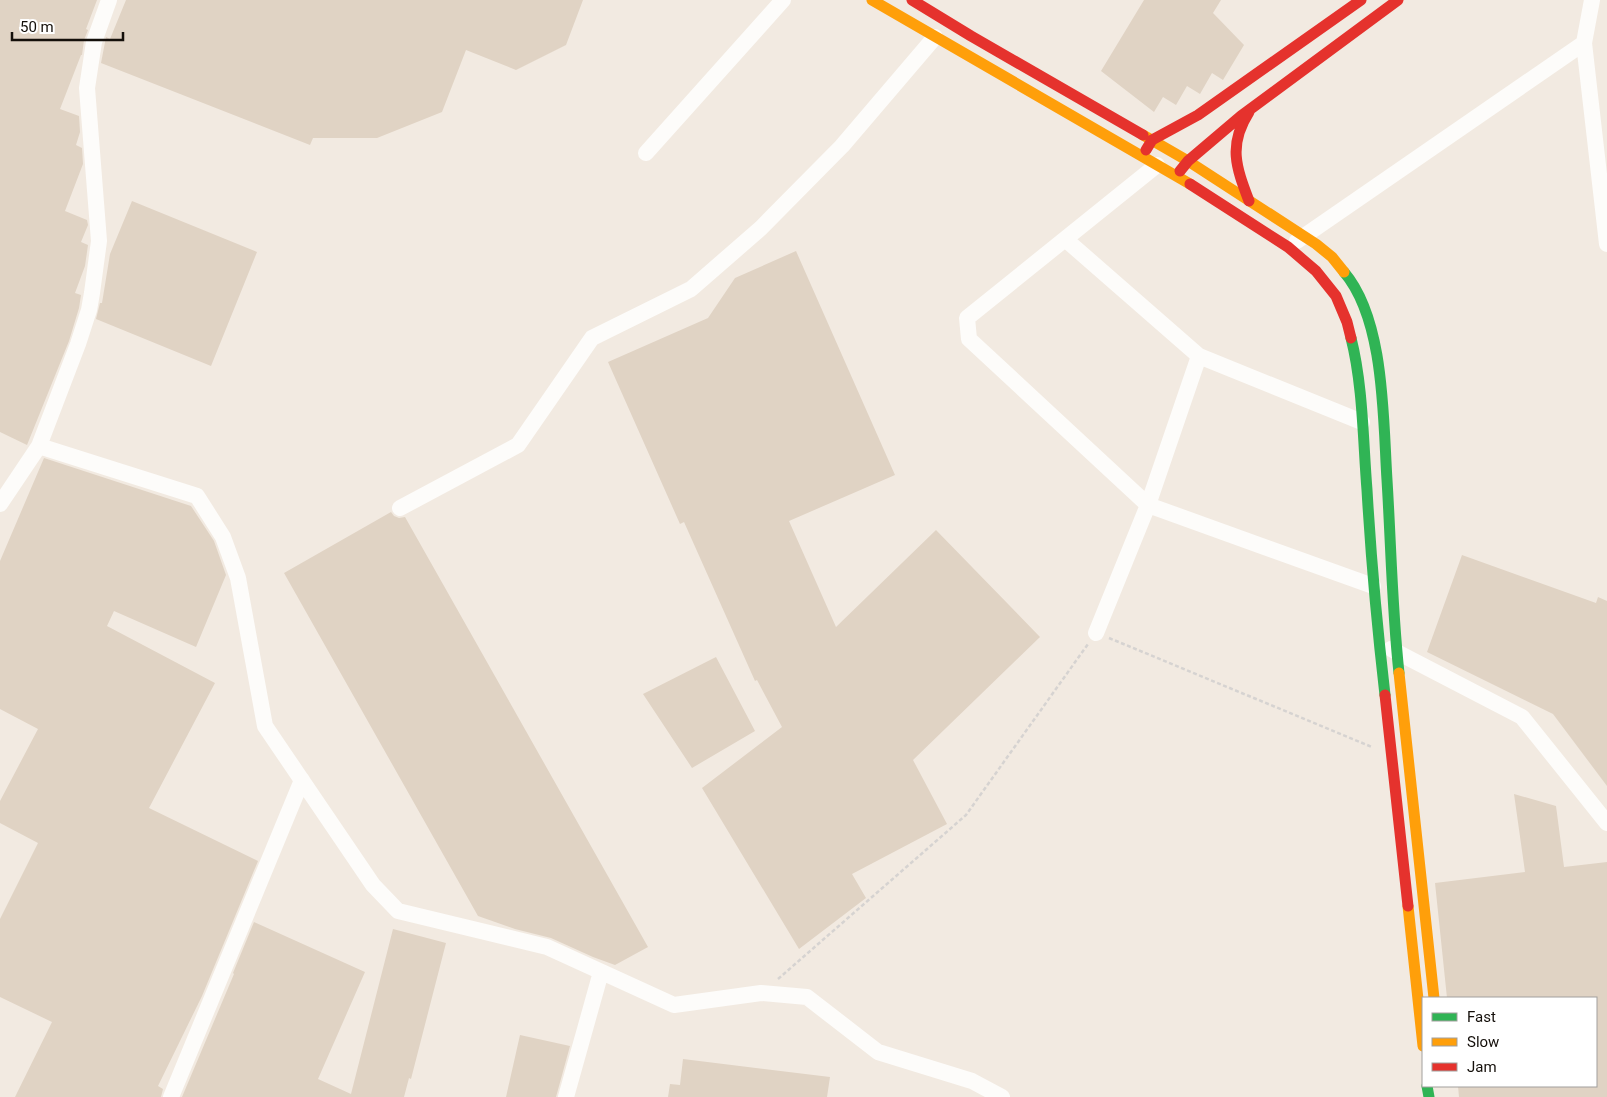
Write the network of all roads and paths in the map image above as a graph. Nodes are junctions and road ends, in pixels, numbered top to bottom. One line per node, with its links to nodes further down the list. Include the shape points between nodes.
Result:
1 (109, 0): 24 (street, via 94,42 87,88 99,241 92,293 78,344)
2 (783, 0): 12 (street)
3 (872, 0): 8 (street)
4 (912, 0): 11 (street)
5 (1361, 0): 11 (street, via 1198,115)
6 (1398, 0): 10 (street)
7 (1592, 0): 9 (street)
8 (935, 37): 13 (street); 27 (street, via 842,146 761,228 691,289 592,338 518,445)
9 (1584, 44): 18 (street); 20 (street)
10 (1250, 110): 14 (street); 17 (street, via 1238,133 1236,151 1237,167)
11 (1152, 140): 13 (street); 14 (street)
12 (646, 153)
13 (1142, 156): 15 (street)
14 (1188, 161): 16 (street); 17 (street)
15 (1157, 165): 16 (street); 19 (street)
16 (1177, 176): 21 (street)
17 (1249, 201): 18 (street)
18 (1304, 236): 21 (street); 31 (street, via 1332,257 1348,276 1367,315 1376,350 1382,396)
19 (1066, 239): 22 (street); 26 (street, via 967,318 969,339)
20 (1607, 244)
21 (1288, 247): 23 (street, via 1316,271 1336,296 1348,322 1356,357)
22 (1199, 356): 23 (street); 26 (street)
23 (1362, 422): 28 (street)
24 (39, 446): 25 (street); 33 (street, via 197,496 224,536 238,578 265,726)
25 (0, 504)
26 (1148, 505): 28 (street); 29 (street)
27 (400, 508)
28 (1374, 586): 30 (street)
29 (1096, 633): 32 (path); 36 (path, via 966,815)
30 (1380, 643): 31 (street); 32 (street)
31 (1397, 652): 34 (street, via 1522,717); 37 (street)
32 (1392, 754): 38 (street)
33 (302, 780): 35 (street, via 373,885 398,911 547,947); 39 (street)
34 (1607, 823)
35 (601, 972): 36 (street, via 674,1005); 40 (street)
36 (761, 993): 41 (street, via 807,997 878,1052 972,1081)
37 (1434, 997)
38 (1422, 1037)
39 (171, 1097)
40 (566, 1097)
41 (1002, 1097)

